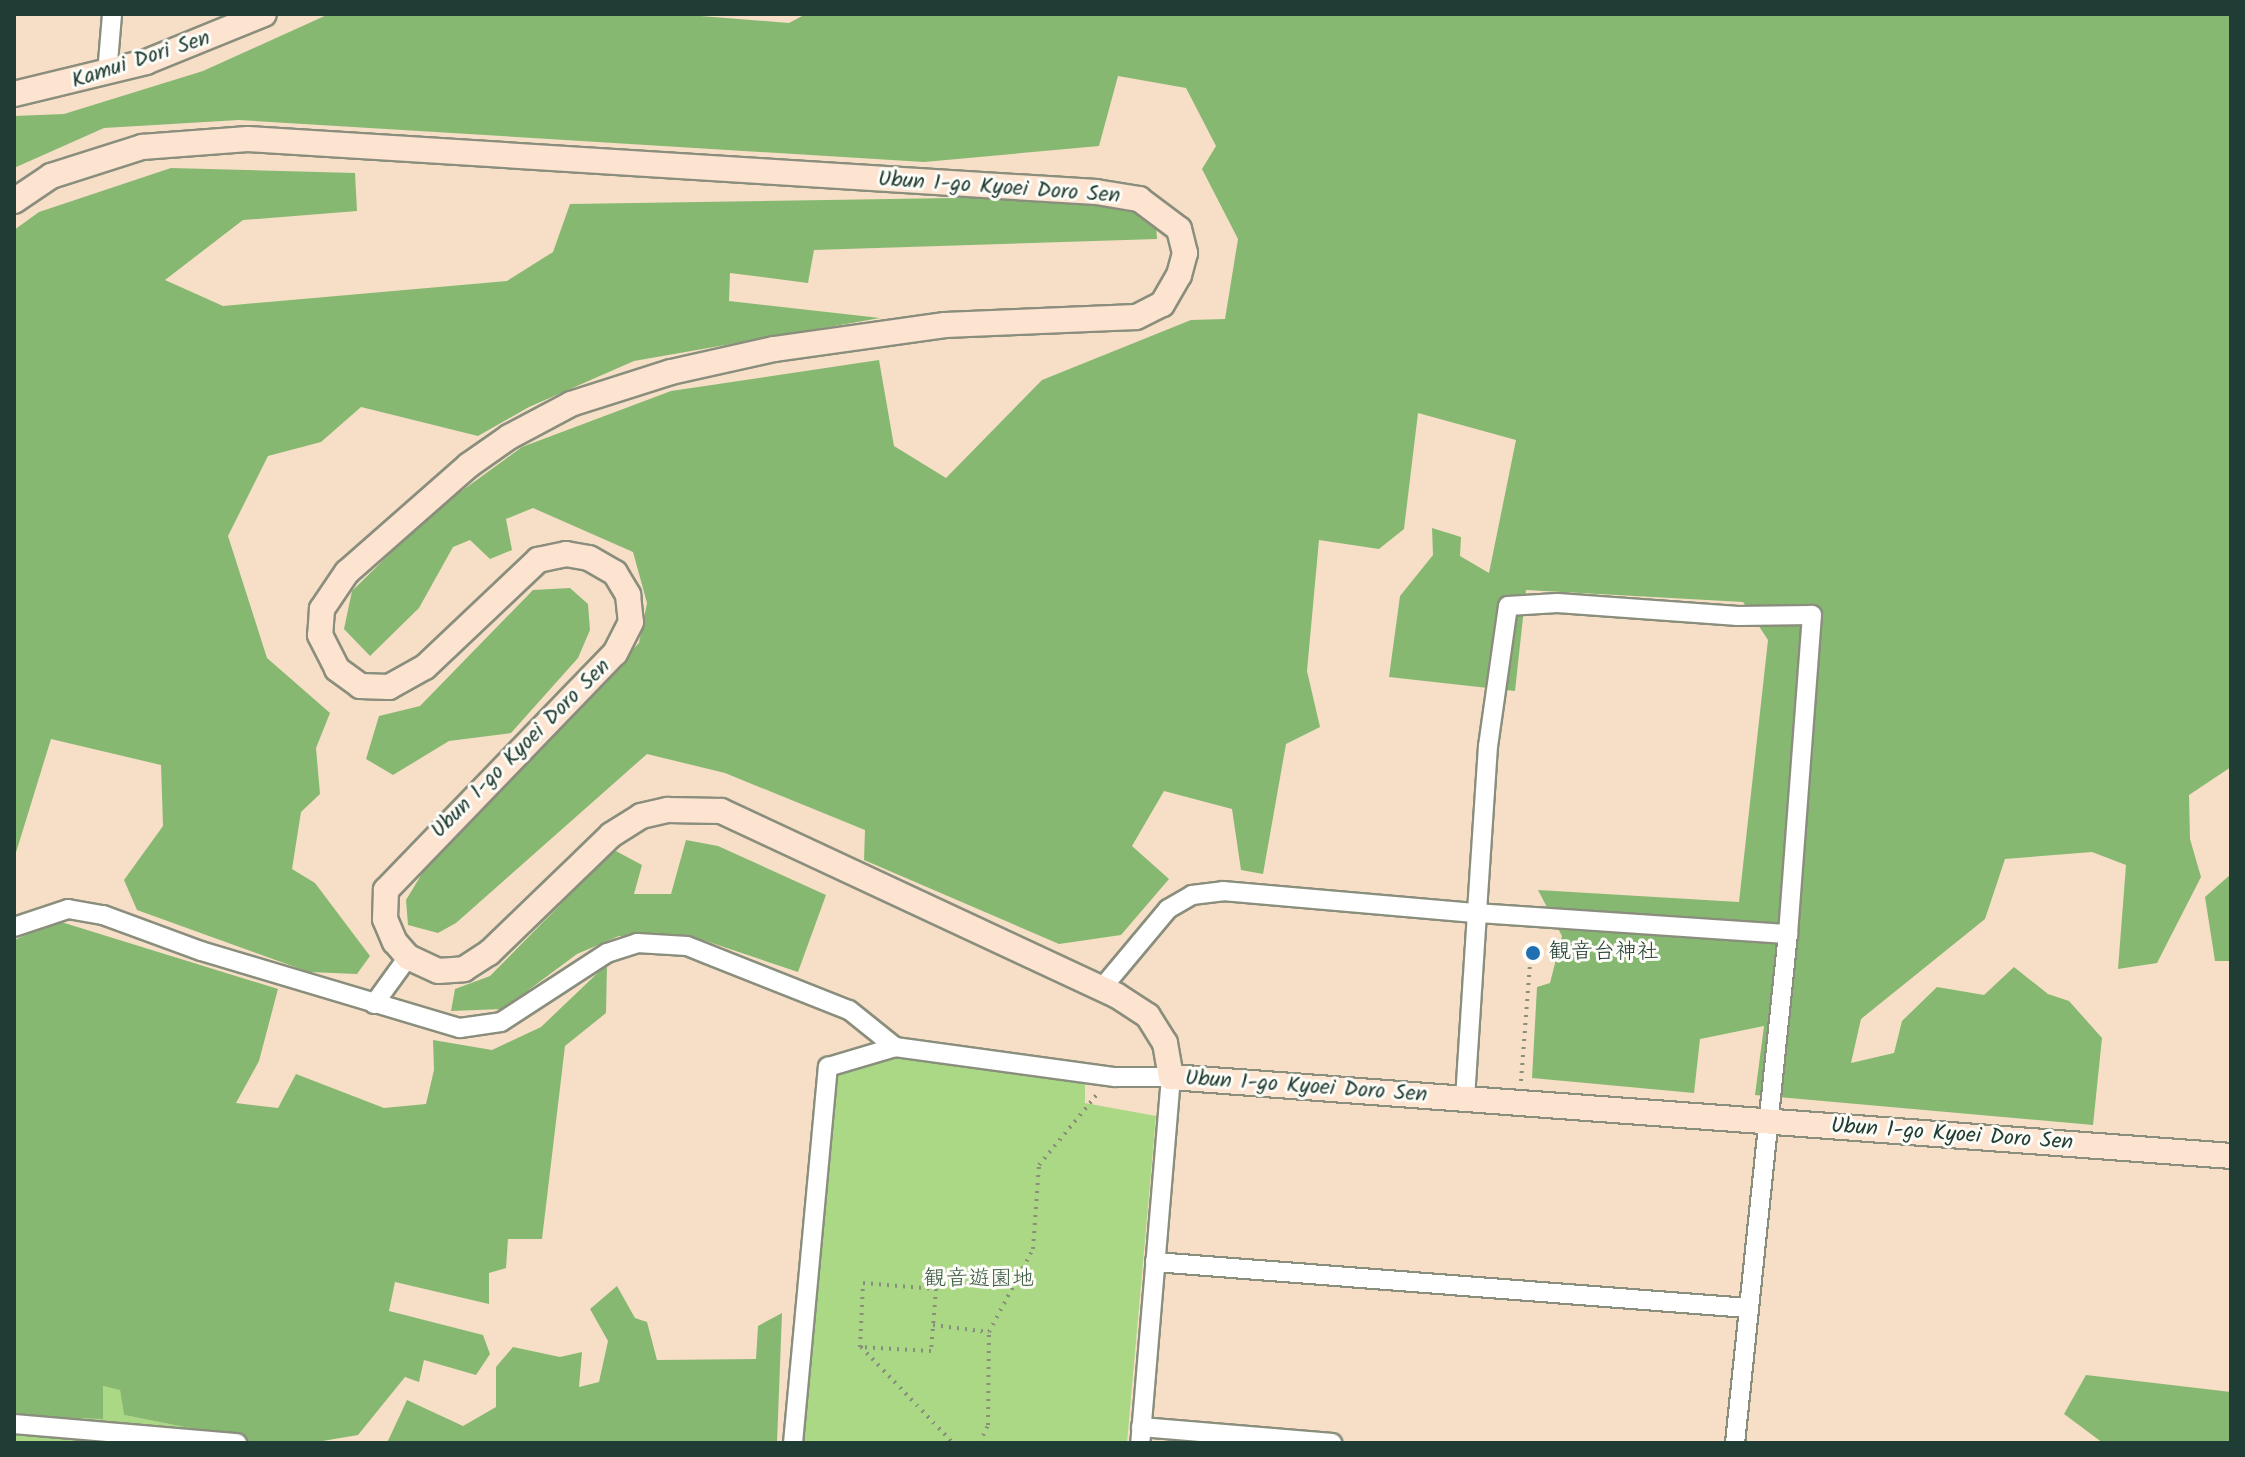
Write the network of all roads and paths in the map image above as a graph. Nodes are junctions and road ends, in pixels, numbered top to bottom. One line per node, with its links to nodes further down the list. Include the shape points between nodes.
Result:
1 (112, 14): 3 (street)
2 (264, 14): 3 (street, Kamui Dori Sen)
3 (107, 74): 4 (street, Kamui Dori Sen)
4 (14, 94)
5 (14, 201): 9 (street, Ubun 1-go Kyoei Doro Sen, via 51,176 142,147 248,139 1096,192 1139,199 1179,229 1185,253 1179,275 1162,304 1136,317 945,325 774,349 671,372 571,404 469,465 347,572 322,609 320,635 337,669 360,686 389,687 425,667 538,560 566,554 589,558 615,573 628,595 631,622 615,653 386,890 385,919)
6 (1477, 913): 8 (street); 8 (street, via 1488,746 1508,606 1557,603 1738,616 1812,615); 11 (street, via 1223,891 1192,895 1168,909); 16 (street)
7 (14, 927): 12 (street, via 68,909 103,915)
8 (1788, 934): 18 (street)
9 (408, 957): 11 (street, Ubun 1-go Kyoei Doro Sen, via 438,971 464,969 489,953 611,835 641,816 668,810 721,811); 12 (street)
10 (1530, 964): 17 (path)
11 (1102, 988): 15 (street, Ubun 1-go Kyoei Doro Sen, via 1148,1016 1165,1043)
12 (374, 1004): 13 (street, via 460,1028 501,1022 607,953 637,943 687,946 849,1010)
13 (895, 1047): 14 (street); 28 (street, via 828,1067)
14 (1099, 1075): 15 (street); 23 (path, via 1099,1098 1039,1165 1033,1249)
15 (1171, 1077): 16 (street, Ubun 1-go Kyoei Doro Sen); 20 (street)
16 (1465, 1098): 17 (street, Ubun 1-go Kyoei Doro Sen)
17 (1519, 1103): 18 (street, Ubun 1-go Kyoei Doro Sen)
18 (1771, 1121): 19 (street, Ubun 1-go Kyoei Doro Sen); 21 (street)
19 (2231, 1156)
20 (1155, 1262): 21 (street); 26 (street)
21 (1747, 1308): 32 (street)
22 (933, 1325): 23 (path); 24 (path, via 931,1351); 24 (path, via 936,1289 863,1283)
23 (989, 1332): 30 (path, via 988,1425)
24 (860, 1347): 29 (path)
25 (14, 1424): 27 (street)
26 (1141, 1435): 31 (street)
27 (237, 1443)
28 (793, 1443)
29 (953, 1443)
30 (980, 1443)
31 (1332, 1443)
32 (1735, 1443)

